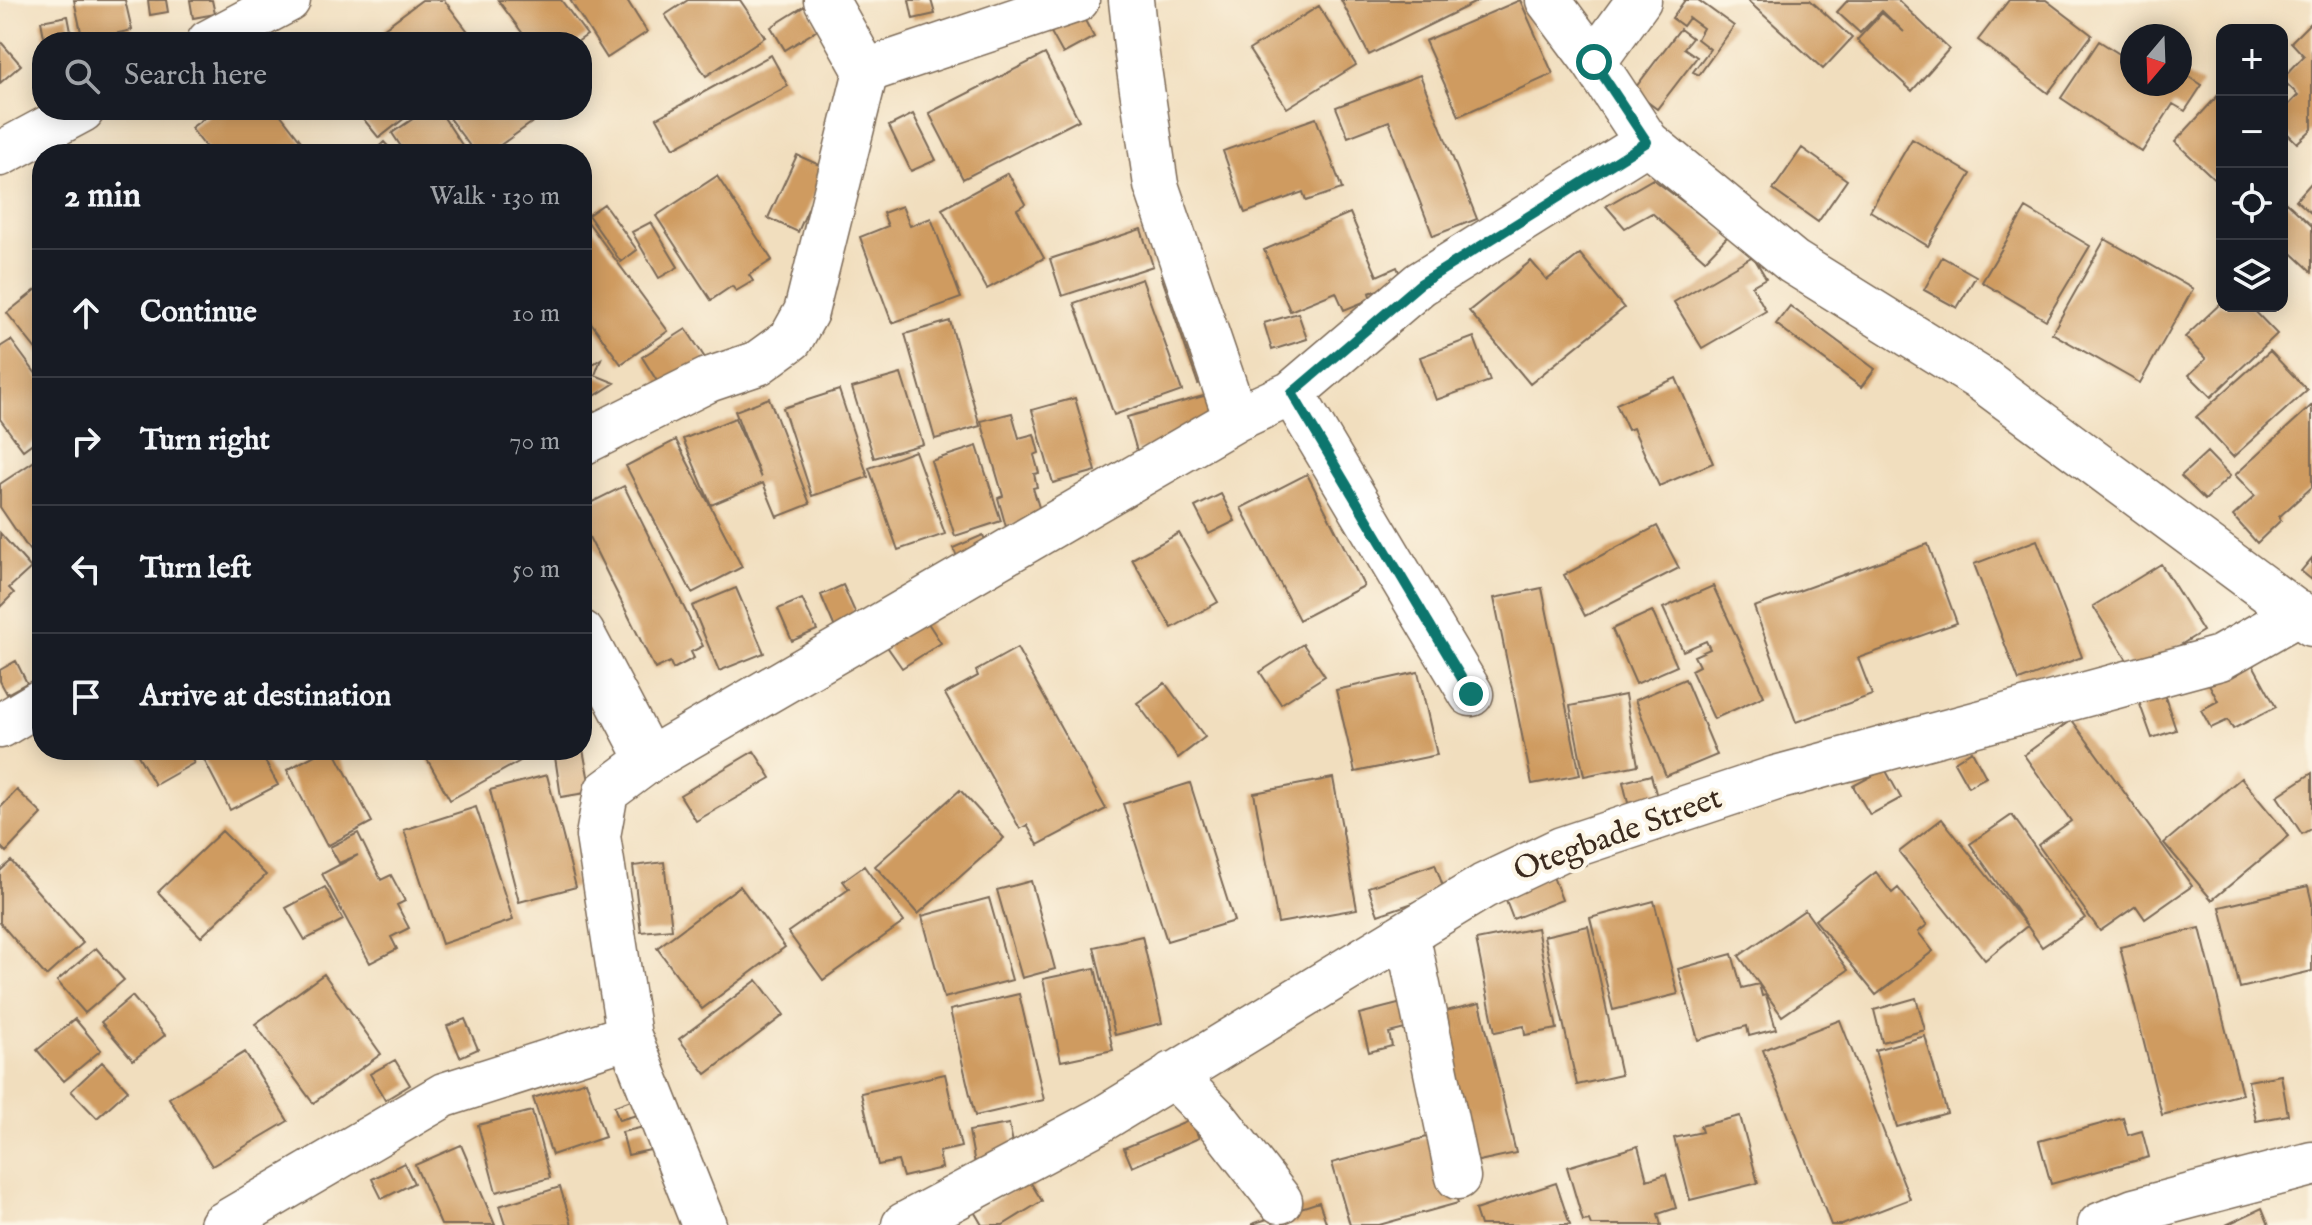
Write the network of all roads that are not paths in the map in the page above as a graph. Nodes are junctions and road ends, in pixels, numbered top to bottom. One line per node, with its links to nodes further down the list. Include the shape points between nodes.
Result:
1 (288, 0): 7 (street)
2 (826, 0): 9 (street)
3 (1077, 0): 9 (street)
4 (1131, 0): 14 (street, via 1156,185)
5 (1548, 0): 8 (street)
6 (1639, 0): 8 (street)
7 (228, 32)
8 (1594, 62): 11 (street)
9 (866, 71): 15 (street, via 806,312 791,339 758,363 708,380)
10 (63, 120): 12 (street)
11 (1647, 142): 13 (street, via 1420,284); 16 (street, via 1793,262 1984,381)
12 (0, 154)
13 (1292, 393): 14 (street); 18 (street)
14 (1236, 419): 21 (street)
15 (592, 438)
16 (2306, 618): 22 (street, Otegbade Street, via 2220,658 1776,778 1562,849 1484,886)
17 (592, 652): 21 (street)
18 (1471, 694)
19 (32, 707): 20 (street)
20 (0, 726)
21 (649, 760): 23 (street, via 606,792 598,836)
22 (1407, 933): 24 (street, Otegbade Street); 26 (street)
23 (629, 1036): 28 (street, via 444,1095); 29 (street)
24 (1172, 1074): 27 (street, via 1216,1119); 30 (street, Otegbade Street, via 1099,1121)
25 (2312, 1164): 31 (street, via 2134,1211)
26 (1458, 1177)
27 (1280, 1201)
28 (222, 1225)
29 (704, 1225)
30 (904, 1225)
31 (2100, 1225)

